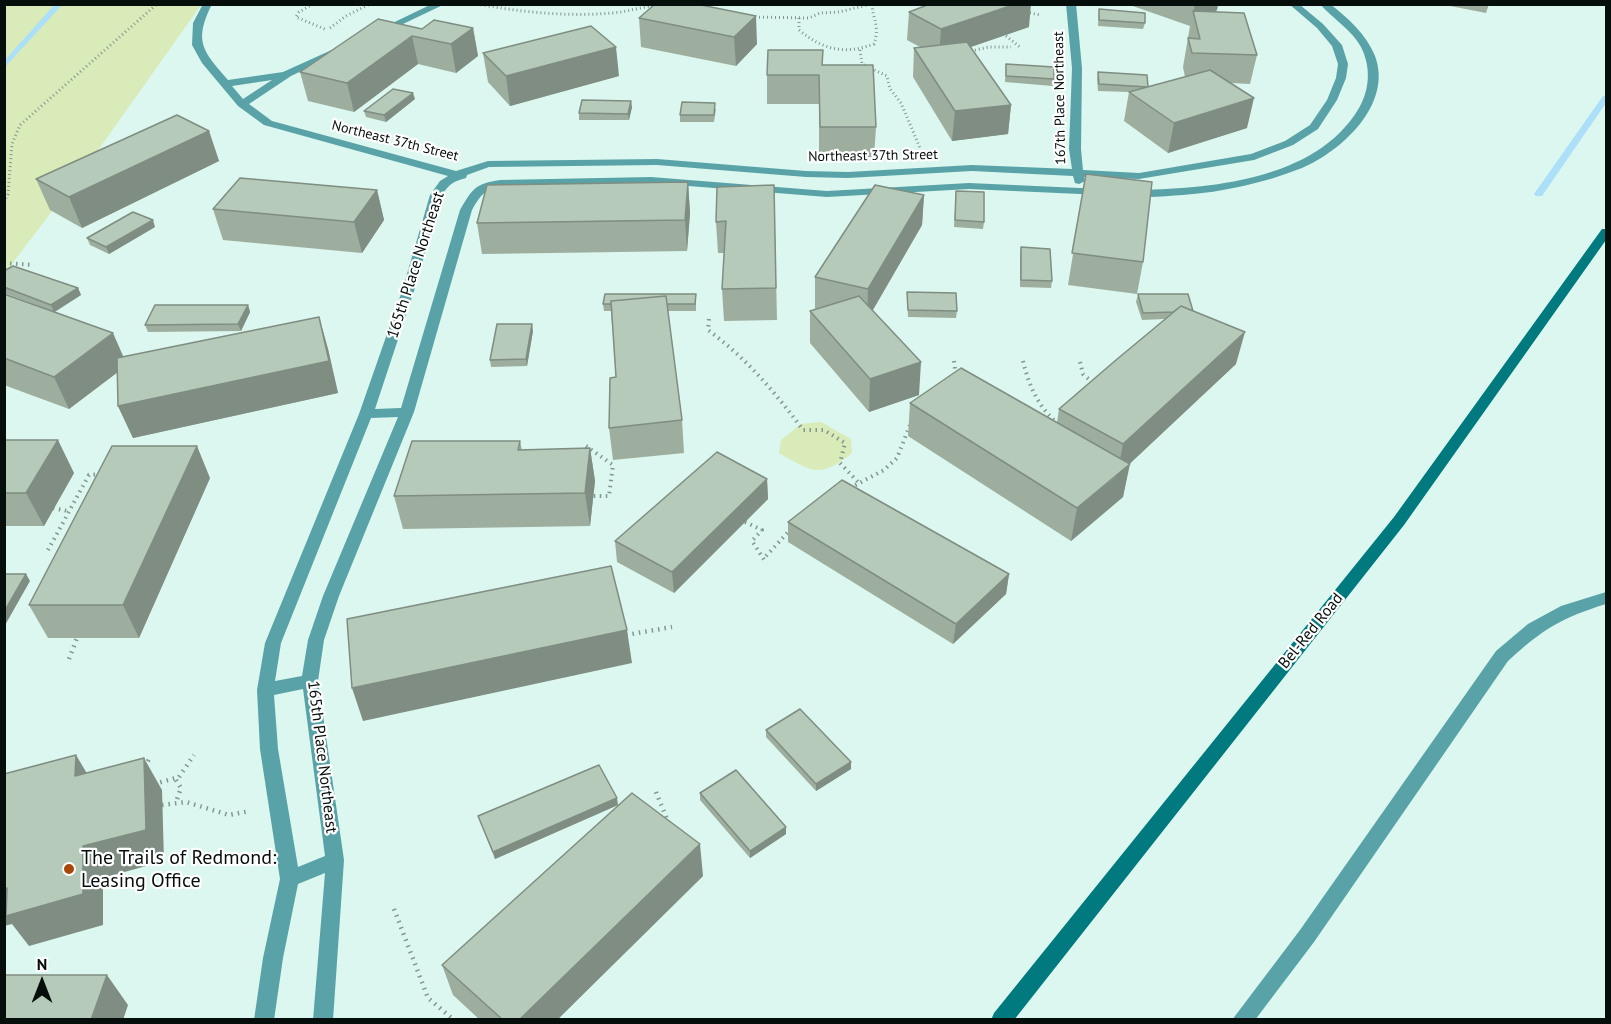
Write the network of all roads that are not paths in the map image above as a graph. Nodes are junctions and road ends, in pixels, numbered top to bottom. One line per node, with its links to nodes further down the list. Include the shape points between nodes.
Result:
1 (208, 4): 9 (street, via 198,22 197,45)
2 (441, 4): 6 (street)
3 (1071, 4): 13 (street, 167th Place Northeast, via 1077,68)
4 (1293, 4): 13 (street, Northeast 37th Street, via 1320,26 1341,55 1341,78 1314,127 1290,143 1254,157 1138,176)
5 (1324, 4): 18 (street, via 1354,32 1375,68 1366,108 1352,130 1326,151 1295,167 1195,190)
6 (373, 35)
7 (352, 45): 8 (street)
8 (287, 74): 9 (street); 10 (street)
9 (225, 84): 10 (street, Northeast 37th Street)
10 (242, 104): 14 (street, Northeast 37th Street, via 268,123)
11 (657, 162): 12 (street, Northeast 37th Street, via 848,175 972,168); 14 (street, Northeast 37th Street, via 488,164); 15 (street)
12 (1011, 170): 13 (street, Northeast 37th Street); 17 (street)
13 (1077, 173): 18 (street, 167th Place Northeast)
14 (458, 174): 16 (street, 165th Place Northeast); 21 (street, 165th Place Northeast, via 444,183 436,195)
15 (651, 180): 16 (street); 17 (street, via 827,194 969,186)
16 (484, 186): 20 (street, 165th Place Northeast, via 466,210)
17 (1009, 189): 18 (street)
18 (1082, 191)
19 (1606, 232): 29 (main road, Bel-Red Road, via 1399,521)
20 (407, 412): 21 (street); 23 (street, 165th Place Northeast, via 331,596 316,640)
21 (366, 414): 24 (street, 165th Place Northeast, via 273,643)
22 (1606, 598): 30 (street, via 1567,610 1534,628 1503,656 1307,936)
23 (310, 681): 24 (street); 25 (street, 165th Place Northeast)
24 (265, 690): 26 (street, 165th Place Northeast, via 269,748)
25 (335, 860): 26 (street); 28 (street, 165th Place Northeast)
26 (290, 879): 27 (street, 165th Place Northeast)
27 (264, 1020)
28 (323, 1020)
29 (1001, 1020)
30 (1242, 1020)

